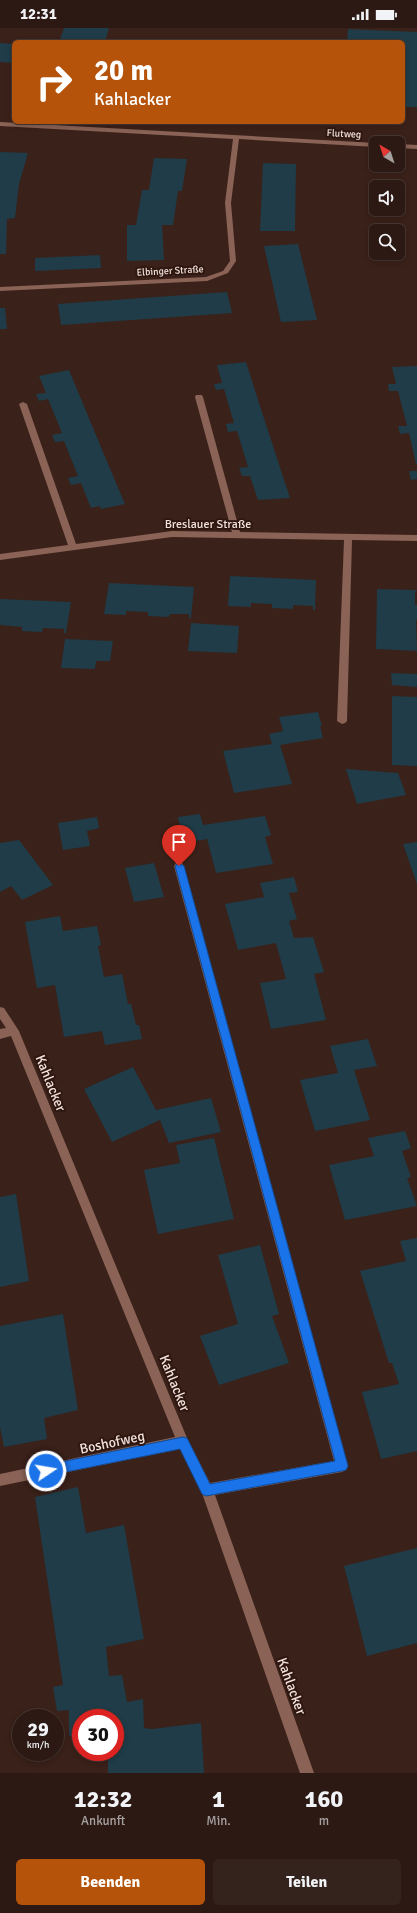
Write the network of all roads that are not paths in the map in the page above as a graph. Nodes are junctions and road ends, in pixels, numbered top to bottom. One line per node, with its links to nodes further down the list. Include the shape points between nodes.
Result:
1 (0, 124): 2 (street, Flutweg)
2 (236, 137): 3 (street, Flutweg); 6 (street, Elbinger Straße, via 228,203 233,261 226,272 207,279)
3 (369, 145)
4 (405, 146): 5 (street)
5 (417, 147)
6 (0, 289)
7 (200, 398): 9 (street)
8 (24, 404): 12 (street)
9 (237, 535): 10 (street, Breslauer Straße); 12 (street, Breslauer Straße, via 172,534)
10 (348, 537): 11 (street, Breslauer Straße); 14 (street)
11 (417, 538)
12 (73, 548): 13 (street, Breslauer Straße)
13 (0, 557)
14 (342, 721)
15 (179, 866): 21 (street, via 342,1466)
16 (0, 1010): 17 (street, Kahlacker)
17 (14, 1031): 18 (street); 19 (street, Kahlacker)
18 (0, 1034)
19 (183, 1442): 20 (street, Boshofweg); 21 (street, Kahlacker)
20 (0, 1480)
21 (206, 1490): 22 (street, Kahlacker)
22 (307, 1773)

